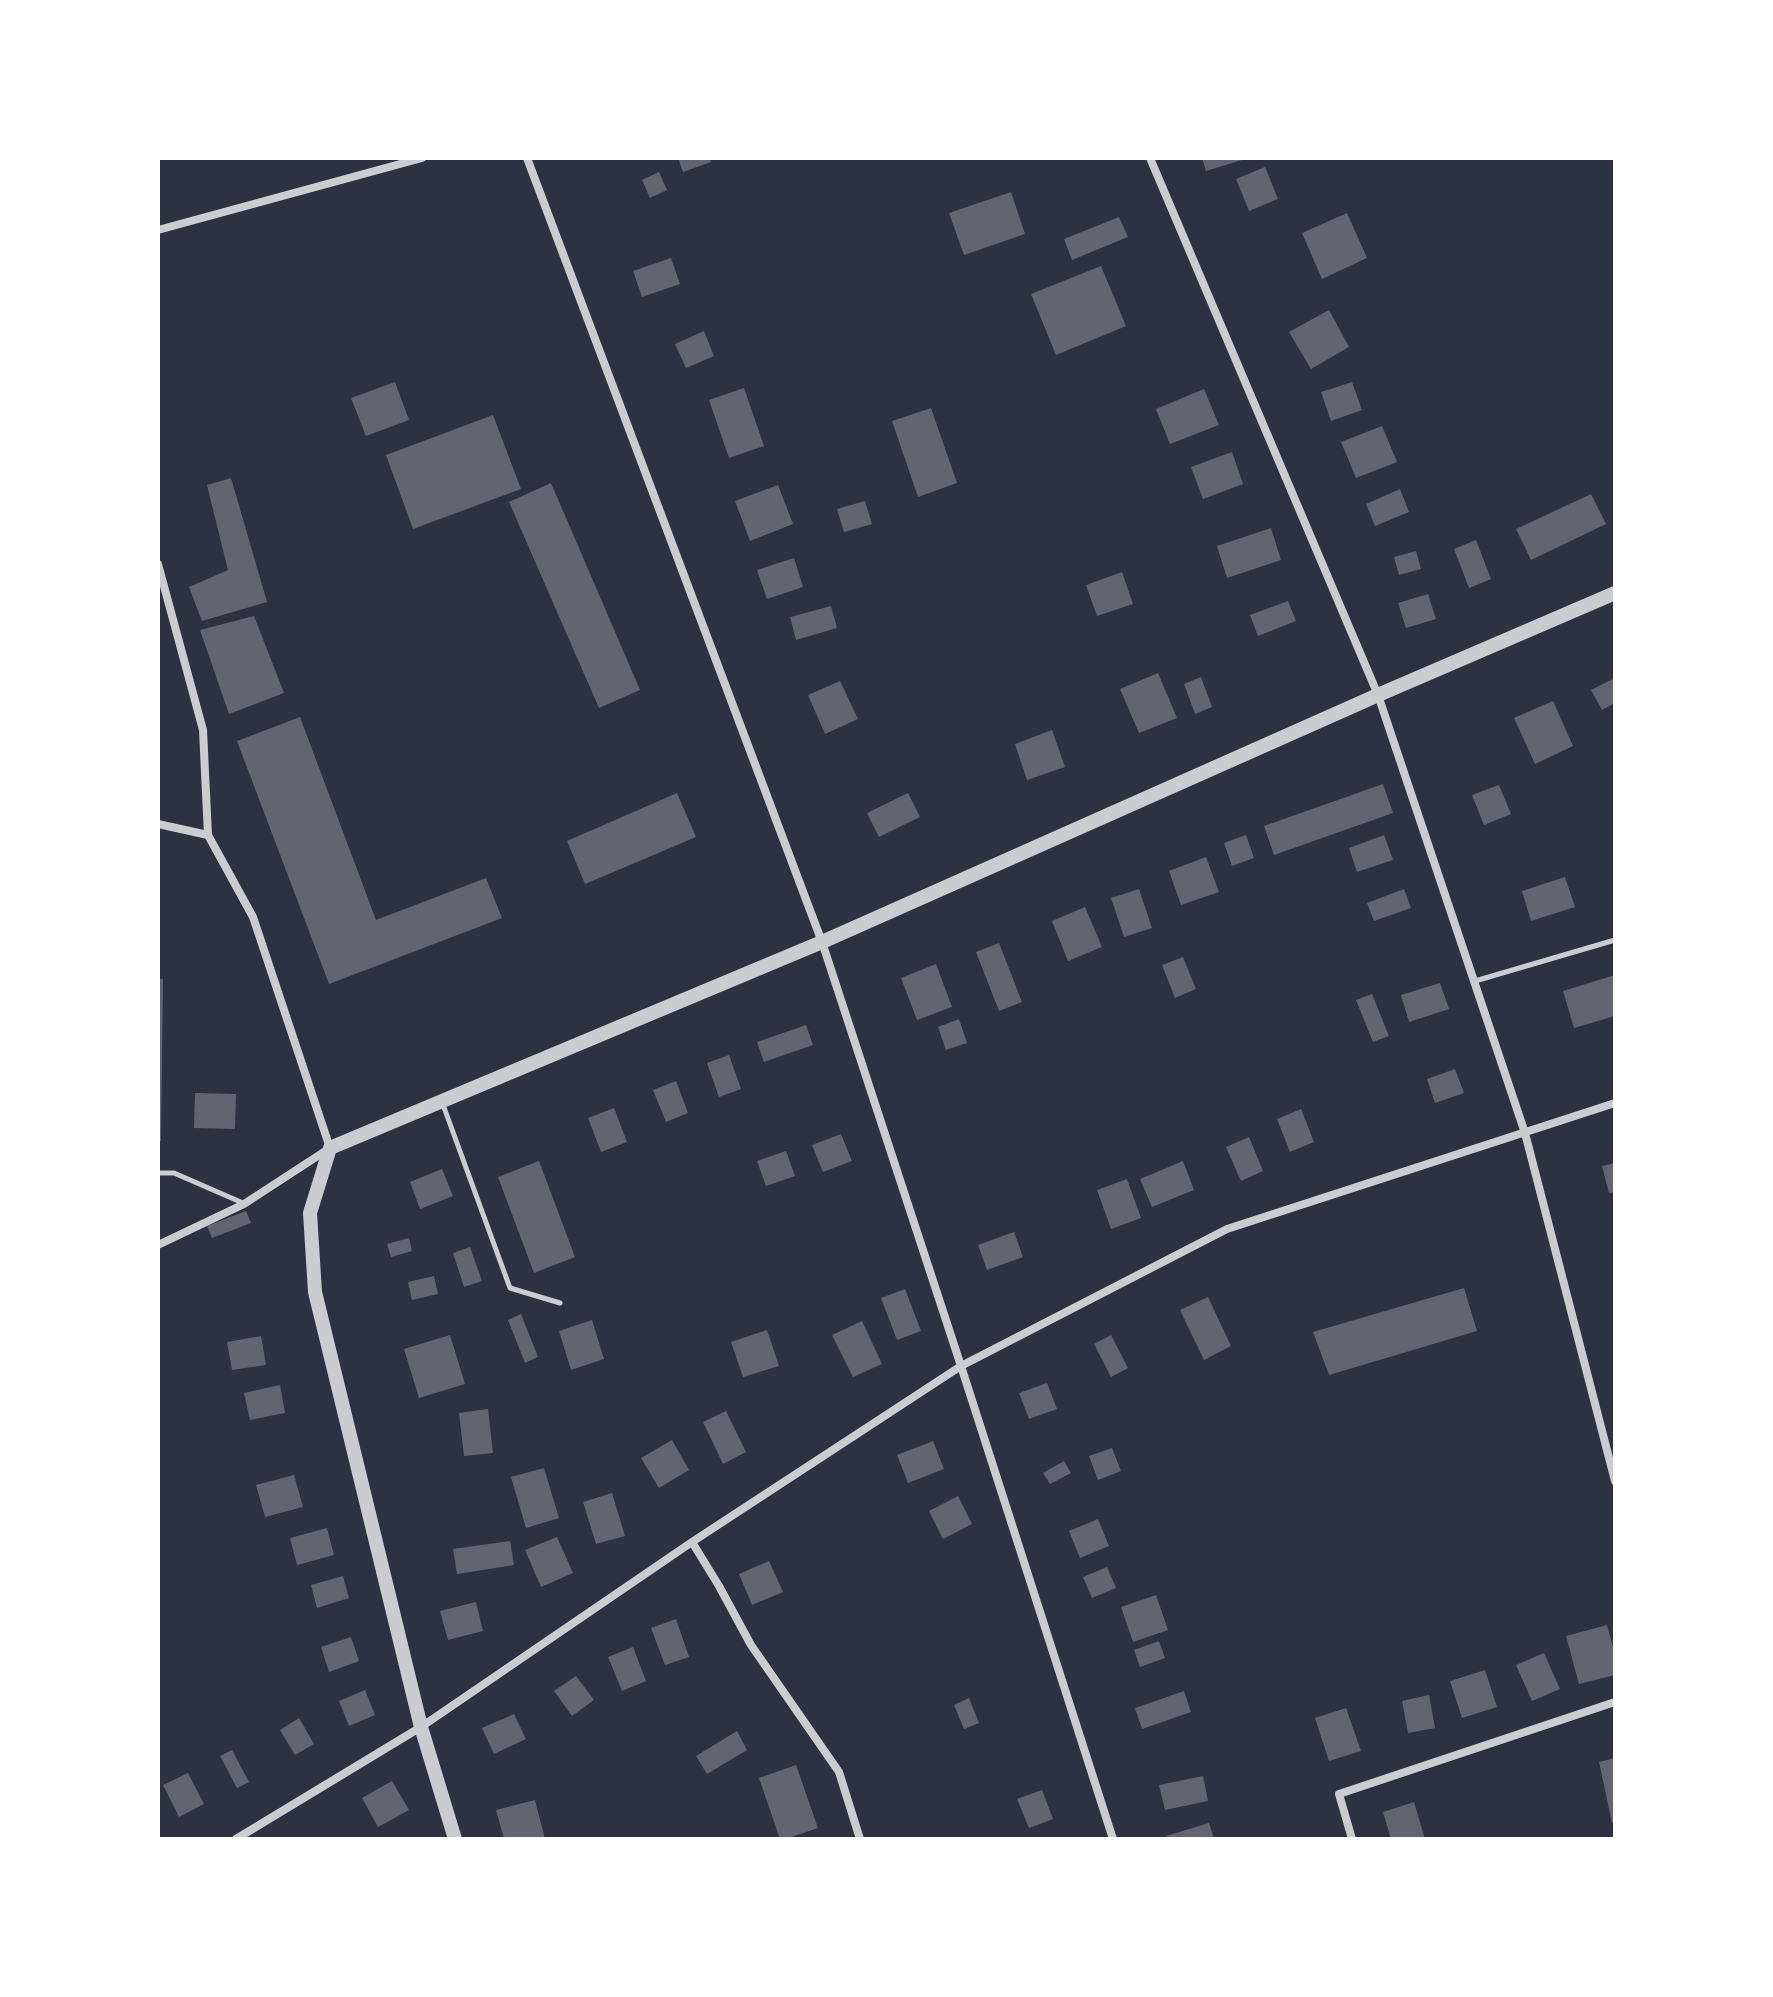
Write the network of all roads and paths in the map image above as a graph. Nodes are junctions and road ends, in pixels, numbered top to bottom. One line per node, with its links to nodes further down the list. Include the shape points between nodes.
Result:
1 (422, 158): 4 (street)
2 (527, 158): 11 (street)
3 (1150, 158): 7 (street)
4 (158, 230)
5 (158, 564): 9 (street, via 203,730)
6 (1615, 593): 7 (street)
7 (1378, 695): 11 (street); 12 (street)
8 (158, 824): 9 (street)
9 (208, 835): 16 (street, via 253,917)
10 (1615, 940): 12 (lane)
11 (822, 942): 13 (street); 21 (street)
12 (1474, 982): 15 (street)
13 (441, 1101): 16 (street); 20 (lane, via 510,1288)
14 (1615, 1103): 15 (street)
15 (1525, 1133): 21 (street, via 1227,1229); 22 (street)
16 (330, 1148): 18 (street); 25 (street, via 310,1213 315,1292)
17 (158, 1173): 18 (lane, via 174,1173)
18 (244, 1204): 19 (street)
19 (158, 1245)
20 (560, 1303)
21 (961, 1366): 23 (street); 29 (street)
22 (1615, 1481)
23 (692, 1542): 25 (street); 28 (street, via 751,1645 839,1772)
24 (1615, 1702): 30 (street, via 1339,1794)
25 (421, 1727): 26 (street); 27 (street)
26 (236, 1839)
27 (455, 1839)
28 (860, 1839)
29 (1113, 1839)
30 (1352, 1839)

